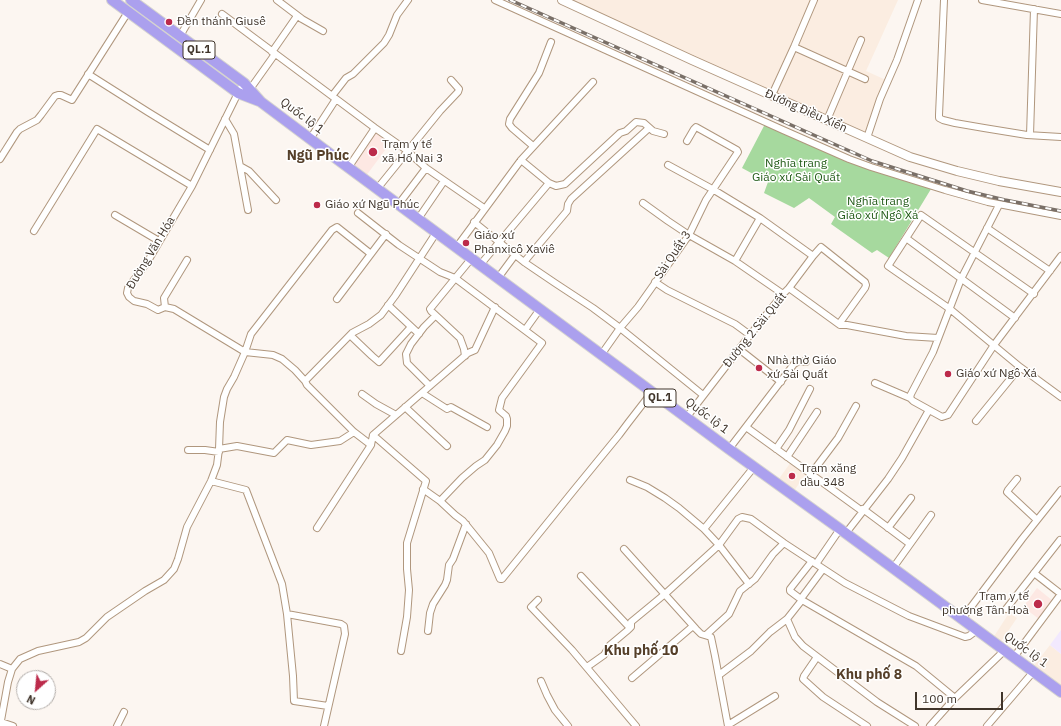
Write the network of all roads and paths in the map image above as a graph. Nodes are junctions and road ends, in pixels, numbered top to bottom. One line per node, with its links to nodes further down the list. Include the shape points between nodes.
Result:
1 (112, 0): 13 (highway, Quốc lộ 1 / QL.1)
2 (201, 0): 18 (street)
3 (277, 0): 16 (street)
4 (408, 0): 30 (street, via 397,15 384,43 346,78)
5 (495, 0): 59 (street, via 849,159)
6 (562, 0): 29 (street, Đường Điều Xiển)
7 (814, 0): 21 (street)
8 (918, 0): 38 (street)
9 (944, 0): 36 (street, via 939,118)
10 (982, 0): 12 (street)
11 (133, 1): 13 (highway); 18 (highway, Quốc lộ 1 / QL.1)
12 (1034, 9): 15 (street); 36 (street)
13 (128, 12): 24 (street); 28 (highway, Quốc lộ 1 / QL.1)
14 (222, 14): 22 (street)
15 (1061, 14)
16 (297, 16): 17 (street); 22 (street, Đường Văn Hóa)
17 (323, 31)
18 (180, 36): 28 (highway, Quốc lộ 1 / QL.1)
19 (861, 40): 23 (street)
20 (551, 42): 41 (street, via 538,73 509,124)
21 (794, 47): 23 (street); 29 (street)
22 (273, 53): 28 (street, Đường Văn Hóa); 30 (street)
23 (848, 72): 25 (street); 32 (street)
24 (88, 74): 42 (street); 44 (street, via 72,100 62,95 55,96 37,120 20,129)
25 (865, 79)
26 (451, 80): 43 (street, via 459,89 458,92)
27 (593, 82): 41 (street)
28 (244, 90): 31 (street, Đường Văn Hóa); 39 (highway, Quốc lộ 1 / QL.1)
29 (772, 95): 32 (street, Đường Điều Xiển)
30 (334, 98): 33 (street); 39 (street)
31 (225, 119): 42 (street, Đường Văn Hóa); 46 (street, via 234,134)
32 (827, 120): 38 (street, Đường Điều Xiển)
33 (375, 128): 43 (street); 48 (street)
34 (649, 128): 35 (street); 51 (street, via 644,123 636,122 620,133 565,184 556,186); 86 (street, via 571,199 567,211)
35 (664, 134)
36 (1030, 135): 37 (street)
37 (1061, 137)
38 (867, 138): 55 (street, Đường Điều Xiển, via 910,157 957,171)
39 (310, 139): 48 (highway, Quốc lộ 1 / QL.1)
40 (687, 141): 54 (street, Sài Quất 3, via 696,128 737,150)
41 (533, 146): 45 (street)
42 (210, 150): 52 (street, Đường Văn Hóa)
43 (408, 152): 49 (street); 53 (street)
44 (0, 159)
45 (521, 160): 51 (street); 60 (street)
46 (240, 166): 56 (street, via 250,171); 61 (street)
47 (668, 166): 54 (street)
48 (348, 168): 53 (highway, Quốc lộ 1 / QL.1)
49 (426, 168): 50 (street); 58 (street)
50 (444, 181): 60 (street); 66 (street)
51 (549, 183): 75 (street)
52 (192, 186): 69 (street, via 97,129); 74 (street, Đường Văn Hóa)
53 (377, 189): 58 (highway, Quốc lộ 1 / QL.1)
54 (714, 190): 65 (street); 72 (street, Sài Quất 3)
55 (1061, 192)
56 (276, 200)
57 (643, 203): 72 (street)
58 (398, 205): 66 (highway, Quốc lộ 1 / QL.1)
59 (999, 205): 64 (street); 68 (street)
60 (484, 208): 67 (street)
61 (248, 210)
62 (358, 213): 71 (street)
63 (116, 215): 74 (street)
64 (1061, 216)
65 (760, 218): 80 (street); 85 (street)
66 (418, 219): 70 (highway, Quốc lộ 1 / QL.1)
67 (474, 222): 75 (street); 76 (street)
68 (987, 228): 77 (street); 88 (street)
69 (34, 231)
70 (436, 233): 76 (highway, Quốc lộ 1 / QL.1); 82 (street)
71 (386, 234): 78 (street); 82 (street)
72 (688, 235): 85 (street); 92 (street, Sài Quất 3)
73 (906, 238): 77 (street, via 921,215); 91 (street); 101 (street, via 888,266)
74 (159, 241): 98 (street, Đường Văn Hóa, via 127,293 134,301 158,310)
75 (500, 241): 79 (street); 87 (street)
76 (456, 248): 83 (highway, Quốc lộ 1 / QL.1)
77 (974, 252): 91 (street); 95 (street)
78 (371, 254): 96 (street); 116 (street, via 337,227 332,230 251,334)
79 (516, 254): 86 (street); 90 (street)
80 (813, 256): 93 (street, Đường 2 Sài Quất); 104 (street, Đường 2 Sài Quất, via 821,247 865,282 865,288)
81 (1061, 256): 88 (street)
82 (420, 258): 89 (street, via 440,272); 97 (street)
83 (471, 258): 87 (highway, Quốc lộ 1 / QL.1); 89 (street)
84 (187, 260): 98 (street, via 164,298)
85 (735, 261): 94 (street)
86 (524, 262): 106 (street)
87 (480, 265): 90 (highway, Quốc lộ 1 / QL.1)
88 (1050, 271): 95 (street)
89 (455, 278): 99 (street); 102 (street, via 430,309)
90 (498, 278): 100 (highway, Quốc lộ 1 / QL.1)
91 (962, 279): 101 (street); 103 (street)
92 (655, 282): 106 (street, Sài Quất 3); 110 (street, via 735,324)
93 (789, 288): 94 (street, Đường 2 Sài Quất); 104 (street)
94 (783, 294): 110 (street, Đường 2 Sài Quất)
95 (1034, 294): 103 (street)
96 (337, 299)
97 (388, 305): 105 (street); 109 (street, via 381,315)
98 (165, 307): 116 (street, Đường Văn Hóa, via 174,309)
99 (496, 307): 107 (street); 118 (street, via 475,350)
100 (540, 309): 107 (street); 117 (highway, Quốc lộ 1 / QL.1)
101 (950, 309): 112 (street); 114 (street)
102 (435, 316): 108 (street); 118 (street, via 460,338)
103 (1015, 318): 114 (street)
104 (839, 324): 112 (street, via 906,336)
105 (411, 327): 108 (street); 111 (street)
106 (620, 328): 117 (street, Sài Quất 3); 129 (street)
107 (525, 330): 158 (street, via 542,343 502,398 499,410 506,416 506,429 485,460 466,474)
108 (419, 334): 113 (street)
109 (350, 335): 111 (street, via 379,362); 121 (street)
110 (750, 335): 115 (street, Đường 2 Sài Quất)
111 (403, 337): 113 (street)
112 (938, 338): 131 (street)
113 (411, 344): 124 (street, via 406,354 407,363)
114 (994, 345): 120 (street); 134 (street, via 948,415 942,417)
115 (739, 349): 122 (street); 129 (street, Đường 2 Sài Quất)
116 (245, 352): 121 (street, via 273,355 282,359); 148 (street, via 224,397)
117 (601, 355): 127 (highway, Quốc lộ 1 / QL.1)
118 (465, 356): 124 (street)
119 (806, 362): 122 (street, via 797,362)
120 (1020, 367): 130 (street); 138 (street)
121 (305, 381): 141 (street)
122 (781, 382): 140 (street)
123 (875, 383): 131 (street)
124 (430, 386): 126 (street)
125 (810, 389): 146 (street)
126 (422, 392): 133 (street); 139 (street, via 447,409 451,407)
127 (652, 392): 137 (highway, Quốc lộ 1 / QL.1); 162 (street, via 502,579 489,554)
128 (362, 394): 136 (street)
129 (703, 395): 137 (street, Đường 2 Sài Quất)
130 (1061, 397)
131 (910, 398): 134 (street)
132 (856, 406): 151 (street, via 838,438)
133 (405, 407): 136 (street); 144 (street)
134 (929, 410): 159 (street, via 902,458)
135 (817, 412): 149 (street)
136 (396, 415): 142 (street)
137 (686, 418): 145 (highway, Quốc lộ 1 / QL.1)
138 (976, 421)
139 (487, 427)
140 (746, 427): 145 (street); 146 (street)
141 (354, 432): 143 (street); 148 (street, via 340,441 311,445 287,440 274,453 237,446)
142 (373, 435): 143 (street); 155 (street, via 426,481)
143 (371, 445): 163 (street)
144 (447, 446)
145 (729, 449): 150 (highway, Quốc lộ 1 / QL.1)
146 (776, 449): 149 (street)
147 (188, 450): 148 (street)
148 (219, 450): 154 (street)
149 (787, 457): 151 (street)
150 (754, 467): 165 (street); 166 (highway, Quốc lộ 1 / QL.1)
151 (811, 474): 159 (street)
152 (1017, 479): 161 (street, via 1008,492)
153 (630, 480): 165 (street, via 666,498)
154 (211, 481): 182 (street, via 246,490 282,584); 196 (street, via 187,527 174,568 164,580 107,616 86,638 20,659)
155 (423, 489): 158 (street); 191 (street, via 407,543 409,590)
156 (1061, 490): 161 (street)
157 (911, 498): 164 (street)
158 (440, 501): 162 (street)
159 (863, 510): 164 (street); 166 (street)
160 (931, 515): 169 (street)
161 (1037, 520): 184 (street)
162 (466, 524): 188 (street, via 449,565 445,585 433,604)
163 (317, 528)
164 (888, 528): 169 (street)
165 (704, 529): 170 (street)
166 (843, 531): 172 (street); 173 (highway, Quốc lộ 1 / QL.1)
167 (1060, 540): 175 (street)
168 (784, 543): 170 (street, via 751,519 742,517); 172 (street); 177 (street)
169 (910, 544): 173 (street)
170 (719, 545): 177 (street); 178 (street)
171 (624, 549): 178 (street)
172 (814, 562): 174 (street); 179 (street, via 790,590)
173 (893, 568): 184 (highway, Quốc lộ 1 / QL.1)
174 (822, 569): 179 (street); 187 (street, via 909,616 965,637)
175 (1034, 573): 181 (street); 193 (street, via 1061,594)
176 (581, 576): 186 (street)
177 (749, 584): 189 (street, via 740,591 729,614)
178 (665, 594): 185 (street); 186 (street, via 631,622)
179 (802, 598): 183 (street); 203 (street, via 916,666)
180 (538, 600): 195 (street, via 531,608)
181 (1006, 609)
182 (287, 614): 204 (street, via 294,701); 204 (street, via 344,626 345,634)
183 (787, 619): 192 (street, via 803,646); 198 (street)
184 (962, 619): 187 (highway, Quốc lộ 1 / QL.1)
185 (694, 626): 189 (street, via 701,634); 199 (street)
186 (630, 628): 195 (street, via 610,645 604,655)
187 (977, 630): 190 (highway, Quốc lộ 1 / QL.1)
188 (428, 631)
189 (706, 635): 198 (street, via 710,637)
190 (1005, 650): 193 (highway, Quốc lộ 1 / QL.1); 203 (street)
191 (401, 651)
192 (817, 657): 214 (street, via 803,680 823,697); 215 (street)
193 (1014, 657): 197 (highway, Quốc lộ 1 / QL.1)
194 (0, 664): 196 (street)
195 (587, 668): 213 (street)
196 (12, 669): 206 (street)
197 (1034, 671): 201 (highway, Quốc lộ 1 / QL.1); 208 (street)
198 (719, 675): 207 (street)
199 (632, 678)
200 (541, 681): 212 (street, via 555,710)
201 (1061, 692)
202 (775, 696): 207 (street)
203 (955, 698): 216 (street)
204 (328, 706): 211 (street)
205 (124, 712): 210 (street)
206 (0, 724): 209 (street)
207 (728, 725)
208 (990, 725)
209 (13, 726)
210 (117, 726)
211 (324, 726)
212 (568, 726)
213 (636, 726)
214 (867, 726)
215 (914, 726)
216 (930, 726)

